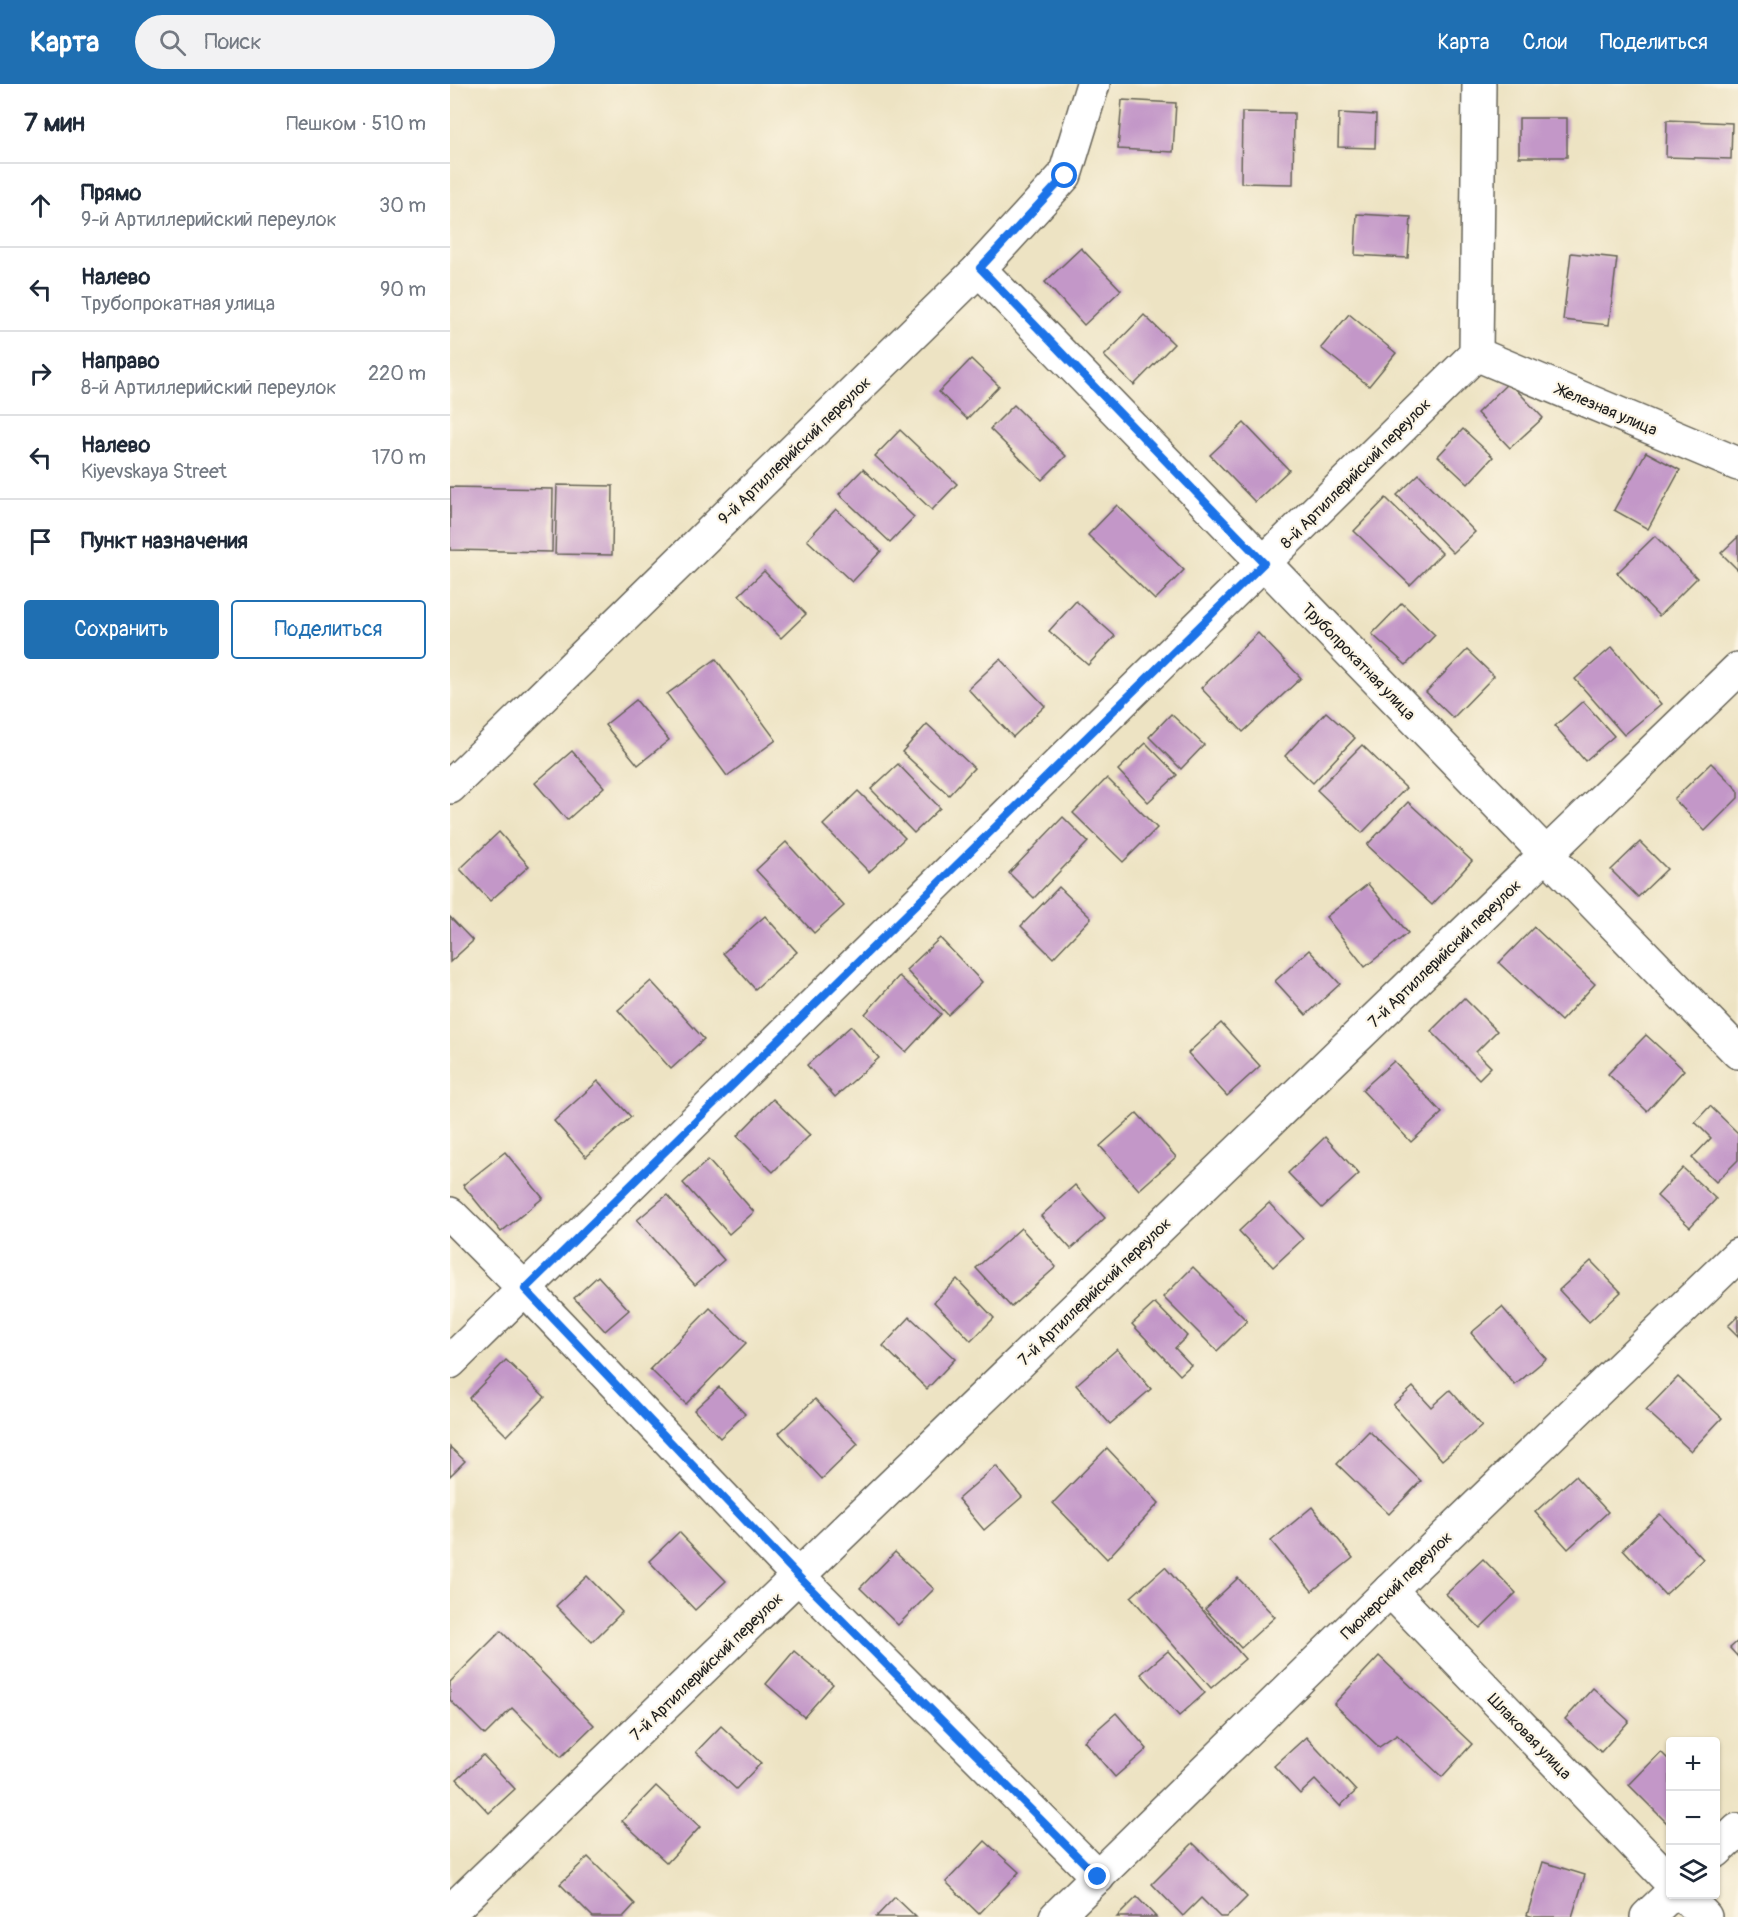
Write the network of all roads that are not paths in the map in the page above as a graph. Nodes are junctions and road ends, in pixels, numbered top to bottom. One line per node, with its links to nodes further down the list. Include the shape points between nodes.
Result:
1 (1093, 84): 3 (street, 9-й Артиллерийский переулок, via 1065,176)
2 (1479, 84): 4 (street)
3 (980, 268): 6 (street, Трубопрокатная улица); 8 (street, 9-й Артиллерийский переулок)
4 (1476, 354): 5 (street, Железная улица); 6 (street, 8-й Артиллерийский переулок)
5 (1738, 464)
6 (1264, 563): 9 (street, Трубопрокатная улица); 13 (street, 8-й Артиллерийский переулок)
7 (1738, 669): 9 (street, 7-й Артиллерийский переулок)
8 (450, 787)
9 (1546, 854): 10 (street, Трубопрокатная улица); 15 (street, 7-й Артиллерийский переулок)
10 (1738, 1052)
11 (450, 1214): 13 (street)
12 (1738, 1255): 16 (street, Пионерский переулок)
13 (525, 1289): 14 (street, 8-й Артиллерийский переулок); 15 (street)
14 (450, 1362)
15 (798, 1576): 20 (street); 23 (street, 7-й Артиллерийский переулок)
16 (1390, 1590): 19 (street, Шлаковая улица); 20 (street, Пионерский переулок)
17 (1738, 1830): 18 (street)
18 (1720, 1847)
19 (1666, 1876)
20 (1098, 1877): 24 (street, Пионерский переулок)
21 (1666, 1899): 25 (street)
22 (1688, 1899): 26 (street)
23 (450, 1912)
24 (1056, 1917)
25 (1647, 1917)
26 (1705, 1917)

